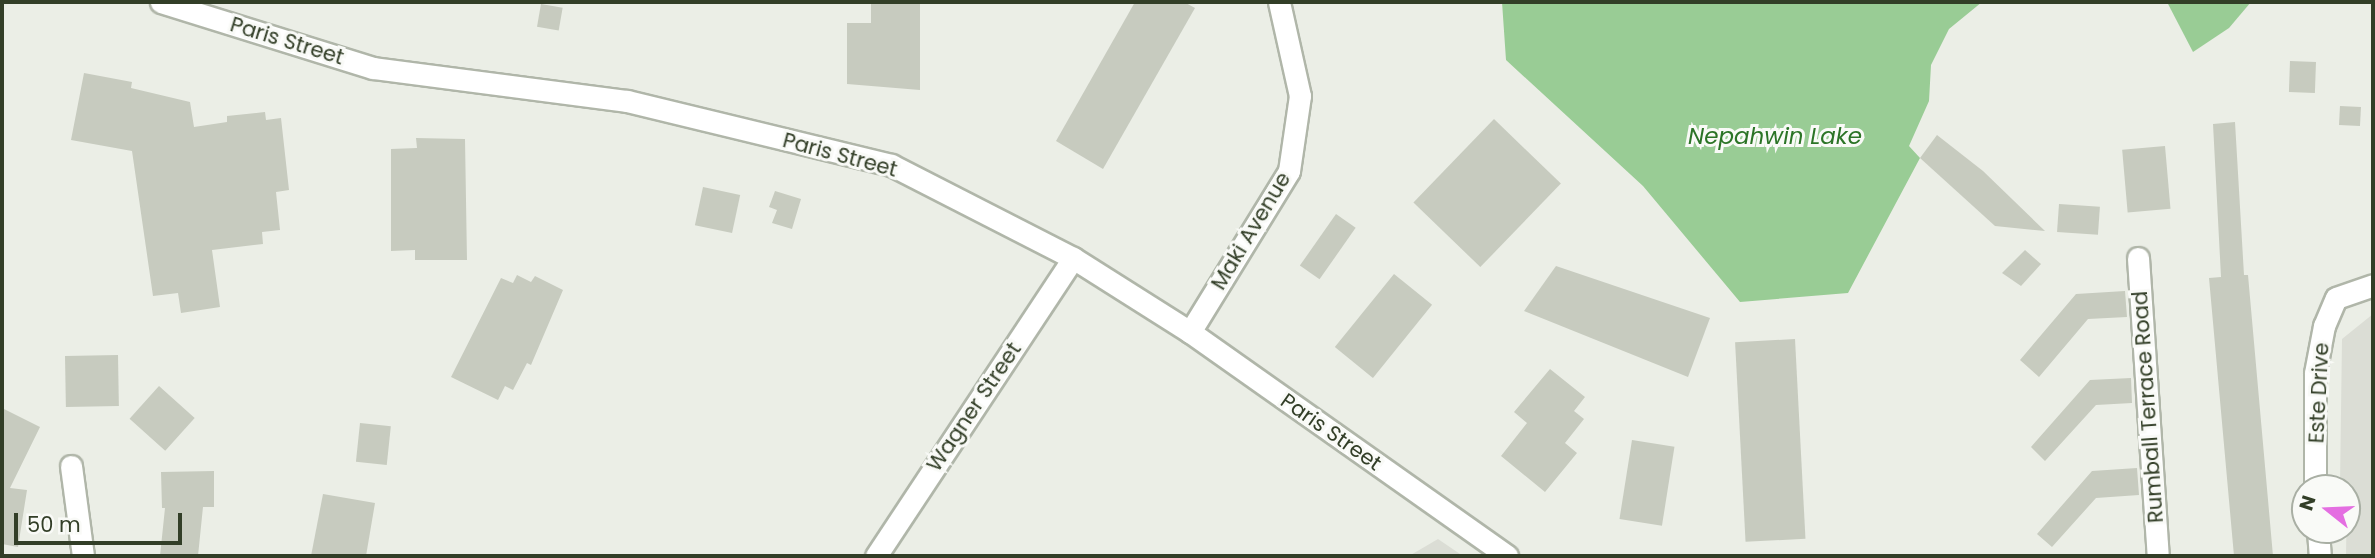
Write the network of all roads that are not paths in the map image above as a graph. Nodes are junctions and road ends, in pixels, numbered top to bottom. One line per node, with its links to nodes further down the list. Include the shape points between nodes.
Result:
1 (161, 2): 3 (main road, Paris Street, via 373,68 626,101 891,165)
2 (1279, 2): 6 (main road, Maki Avenue, via 1300,96 1289,170)
3 (1073, 258): 6 (main road, Paris Street); 10 (main road, Wagner Street)
4 (2138, 258): 12 (main road, Rumball Terrace Road)
5 (2373, 285): 8 (main road, Este Drive, via 2336,298 2323,326 2315,373)
6 (1190, 332): 11 (main road, Paris Street)
7 (71, 466): 9 (main road)
8 (2315, 474)
9 (83, 556)
10 (876, 556)
11 (1507, 556)
12 (2158, 556)

